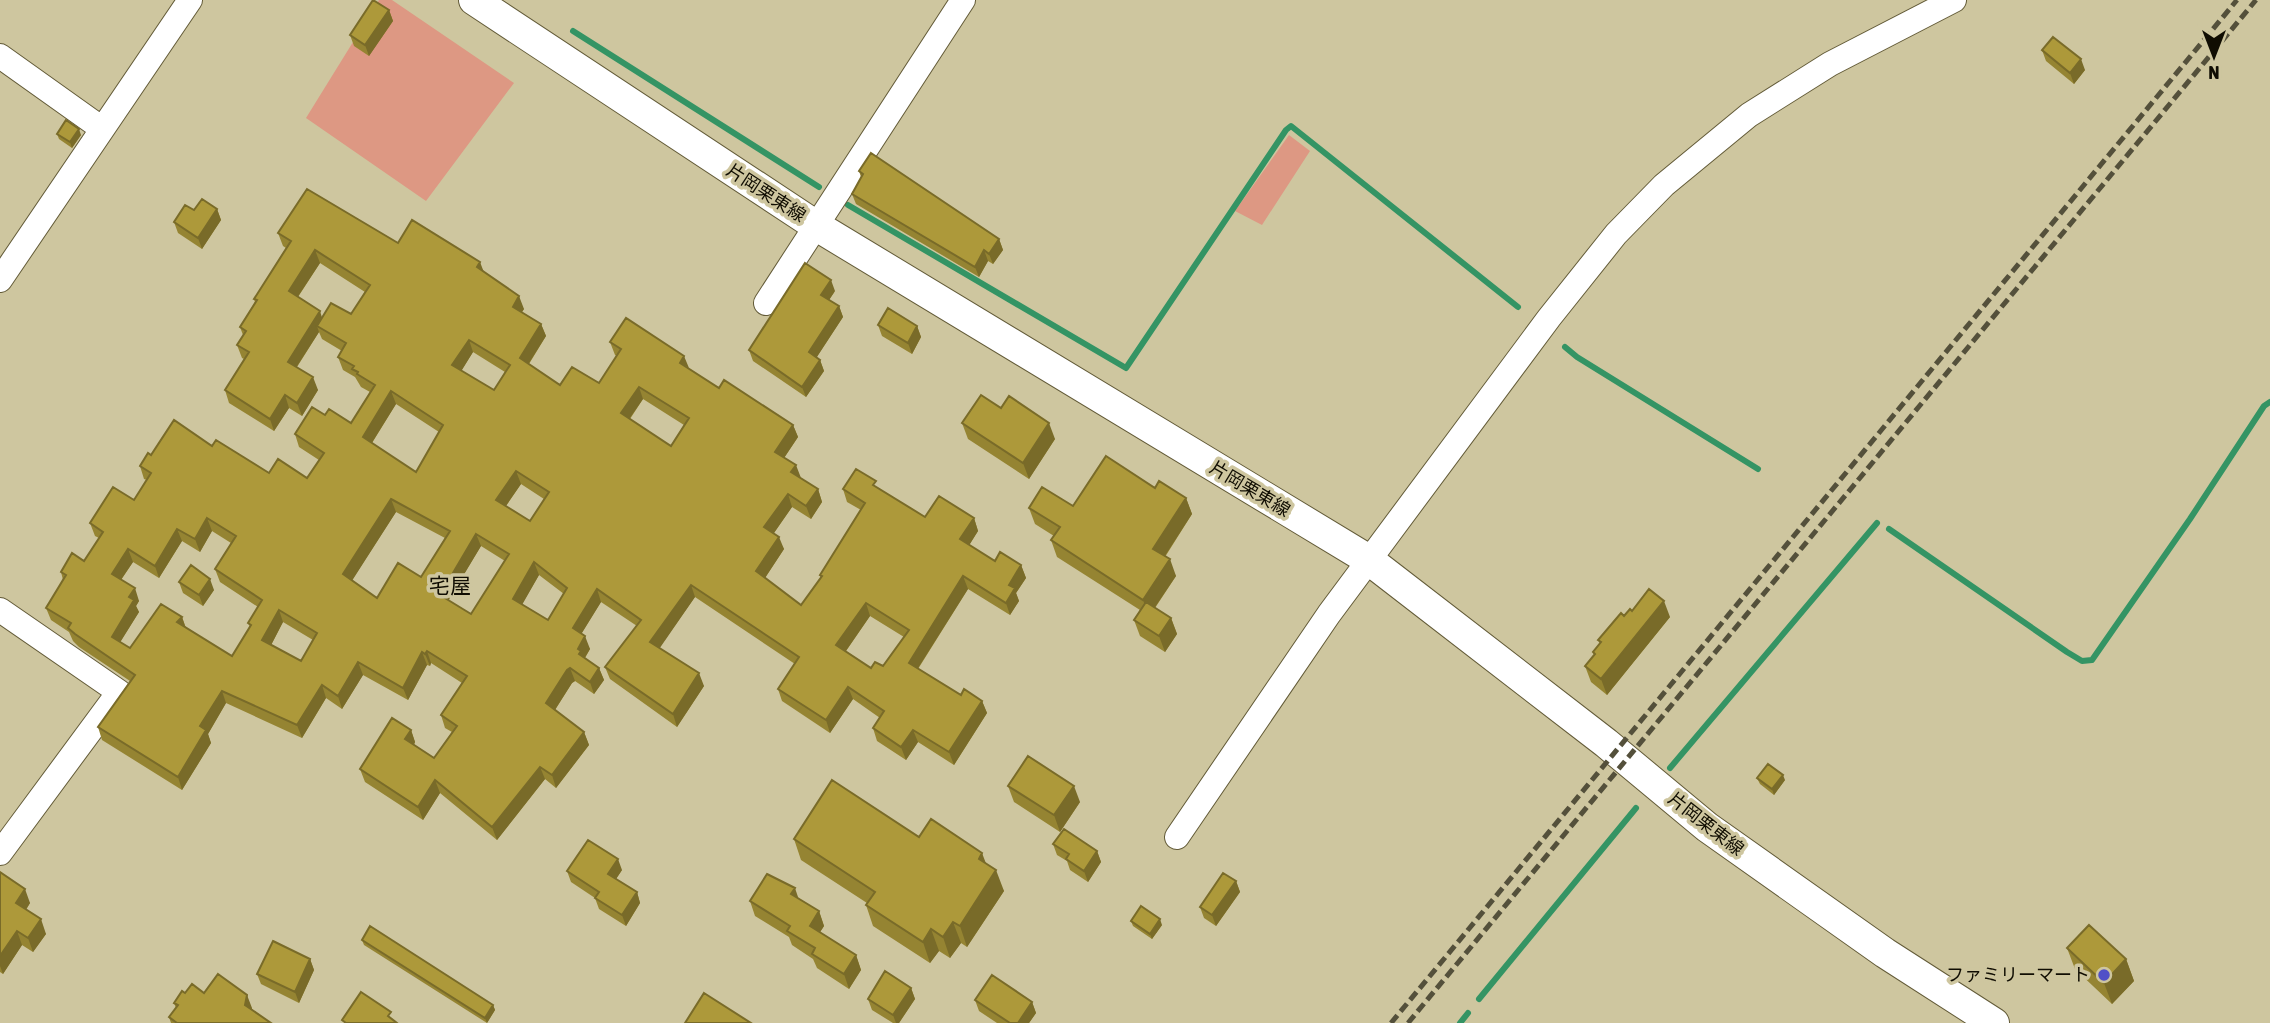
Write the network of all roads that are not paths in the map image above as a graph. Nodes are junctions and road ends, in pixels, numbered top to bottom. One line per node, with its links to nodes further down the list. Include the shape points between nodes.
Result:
1 (190, 0): 6 (street)
2 (474, 0): 7 (main road, 片岡栗東線)
3 (963, 0): 7 (street)
4 (1954, 0): 10 (street, via 1788,88 1664,185 1616,233 1549,318)
5 (0, 56): 6 (street)
6 (101, 128): 8 (street)
7 (815, 225): 9 (street); 10 (main road, 片岡栗東線)
8 (0, 279)
9 (766, 303)
10 (1369, 560): 12 (street); 14 (main road, 片岡栗東線, via 1707,827 1885,953)
11 (0, 610): 13 (street, via 119,691)
12 (1177, 836)
13 (0, 853)
14 (1994, 1023)

